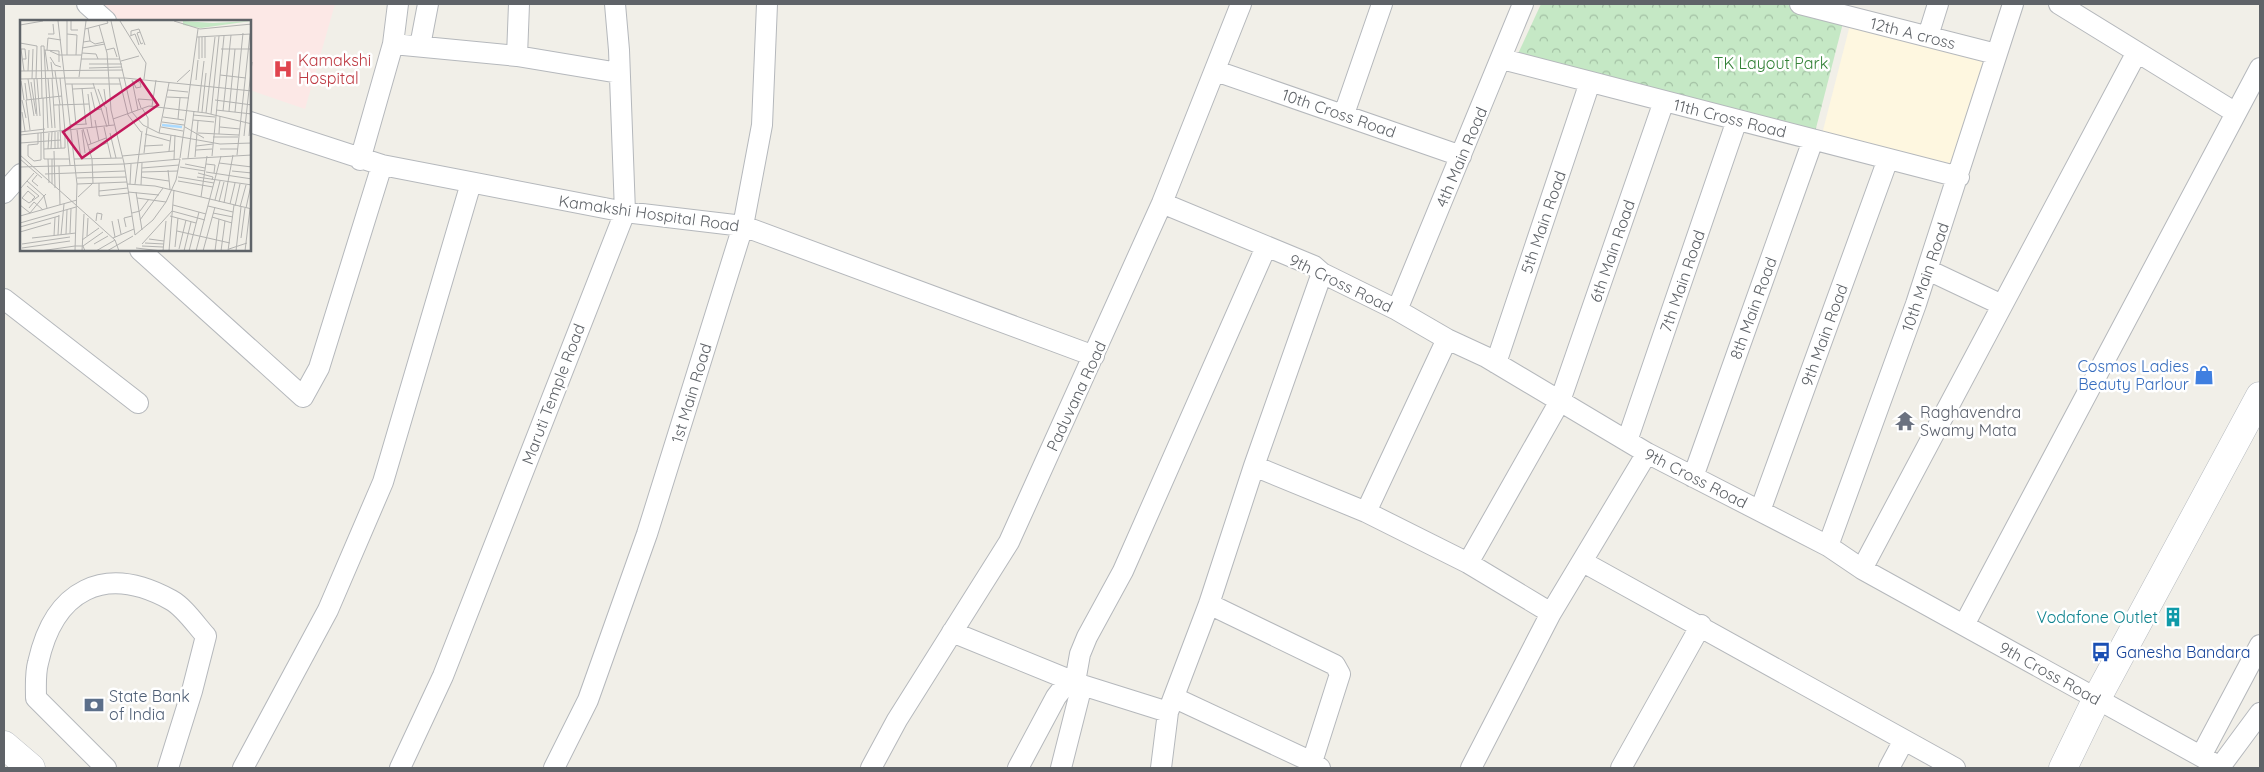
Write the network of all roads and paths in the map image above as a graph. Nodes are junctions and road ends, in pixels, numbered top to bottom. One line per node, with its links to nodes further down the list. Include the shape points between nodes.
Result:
1 (87, 4): 15 (street)
2 (398, 4): 17 (street)
3 (428, 4): 18 (street)
4 (519, 4): 21 (street)
5 (615, 4): 25 (street, Maruti Temple Road)
6 (767, 4): 43 (street, 1st Main Road, via 762,125)
7 (1241, 4): 24 (street, Paduvana Road)
8 (1382, 4): 29 (street)
9 (1523, 4): 22 (street, 4th Main Road)
10 (1800, 4): 14 (street, 12th A cross)
11 (1938, 4): 16 (street)
12 (2013, 4): 20 (street, 10th Main Road)
13 (2059, 4): 19 (street)
14 (1855, 10): 16 (street, 12th A cross)
15 (105, 20)
16 (1928, 36): 20 (street, 12th A cross)
17 (393, 44): 18 (street); 35 (street)
18 (420, 46): 21 (street)
19 (2136, 52): 28 (street); 49 (street)
20 (1996, 54): 38 (street, 10th Main Road)
21 (517, 56): 25 (street)
22 (1502, 59): 26 (street, 11th Cross Road); 33 (street, 4th Main Road)
23 (2260, 68): 28 (street)
24 (1216, 71): 29 (street, 10th Cross Road); 41 (street, Paduvana Road)
25 (619, 73): 42 (street, Maruti Temple Road)
26 (1590, 82): 27 (street, 11th Cross Road); 53 (street, 5th Main Road)
27 (1664, 101): 30 (street, 11th Cross Road); 55 (street, 6th Main Road)
28 (2236, 113): 69 (street)
29 (1344, 114): 33 (street, 10th Cross Road)
30 (1736, 120): 32 (street, 11th Cross Road); 57 (street, 7th Main Road)
31 (251, 122): 35 (street, Kamakshi Hospital Road)
32 (1813, 140): 34 (street, 11th Cross Road); 60 (street, 8th Main Road)
33 (1461, 156): 50 (street, 4th Main Road)
34 (1888, 159): 38 (street, 11th Cross Road); 62 (street, 9th Main Road)
35 (360, 160): 36 (street, Kamakshi Hospital Road)
36 (382, 165): 39 (street, Kamakshi Hospital Road); 45 (street, via 319,368 303,397)
37 (20, 175): 40 (street)
38 (1959, 176): 46 (street, 10th Main Road)
39 (471, 183): 42 (street, Kamakshi Hospital Road); 84 (street, via 383,482 328,610)
40 (4, 193)
41 (1162, 203): 44 (street, 9th Cross Road); 52 (street, Paduvana Road)
42 (625, 212): 43 (street, Kamakshi Hospital Road); 85 (street, Maruti Temple Road, via 443,676)
43 (743, 226): 52 (street, Kamakshi Hospital Road); 86 (street, 1st Main Road, via 647,534 588,700)
44 (1266, 247): 47 (street, 9th Cross Road, via 1314,266); 73 (street, via 1123,571 1086,637)
45 (141, 251)
46 (1928, 270): 49 (street); 63 (street, 10th Main Road)
47 (1322, 273): 50 (street, 9th Cross Road); 59 (street)
48 (4, 299): 56 (street)
49 (2002, 305): 66 (street)
50 (1397, 310): 51 (street, 9th Cross Road)
51 (1447, 339): 53 (street, 9th Cross Road); 61 (street)
52 (1094, 356): 71 (street, Paduvana Road, via 1008,542)
53 (1496, 363): 55 (street, 9th Cross Road)
54 (2260, 396): 74 (street)
55 (1560, 401): 57 (street, 9th Cross Road); 65 (street, 6th Main Road)
56 (138, 403)
57 (1627, 442): 58 (street, 9th Cross Road)
58 (1647, 453): 60 (street, 9th Cross Road); 64 (street)
59 (1254, 466): 61 (street); 67 (street)
60 (1693, 477): 62 (street, 9th Cross Road)
61 (1366, 512): 65 (street)
62 (1760, 512): 63 (street, 9th Cross Road)
63 (1828, 546): 66 (street, 9th Cross Road)
64 (1583, 562): 68 (street); 70 (street)
65 (1468, 563): 68 (street)
66 (1862, 569): 69 (street, 9th Cross Road)
67 (1209, 604): 75 (street); 79 (street, via 1335,665 1340,674)
68 (1551, 613): 91 (street)
69 (1964, 625): 74 (street, 9th Cross Road)
70 (1700, 626): 77 (street); 92 (street)
71 (952, 632): 73 (street); 87 (street, Paduvana Road)
72 (2260, 645): 80 (street)
73 (1075, 682): 75 (street); 88 (street, via 1056,697); 89 (street)
74 (2097, 698): 80 (street, 9th Cross Road); 95 (street)
75 (1172, 706): 79 (street); 90 (street)
76 (2260, 713): 80 (street)
77 (1904, 740): 93 (street); 94 (street)
78 (4, 745): 81 (street)
79 (1316, 765)
80 (2215, 765)
81 (31, 768)
82 (106, 768): 83 (street, via 36,698 37,666 44,640 60,609 88,587 126,583 173,600 206,636)
83 (168, 768)
84 (243, 768)
85 (400, 768)
86 (554, 768)
87 (871, 768)
88 (1018, 768)
89 (1061, 768)
90 (1161, 768)
91 (1471, 768)
92 (1621, 768)
93 (1888, 768)
94 (1955, 768)
95 (2063, 768)

